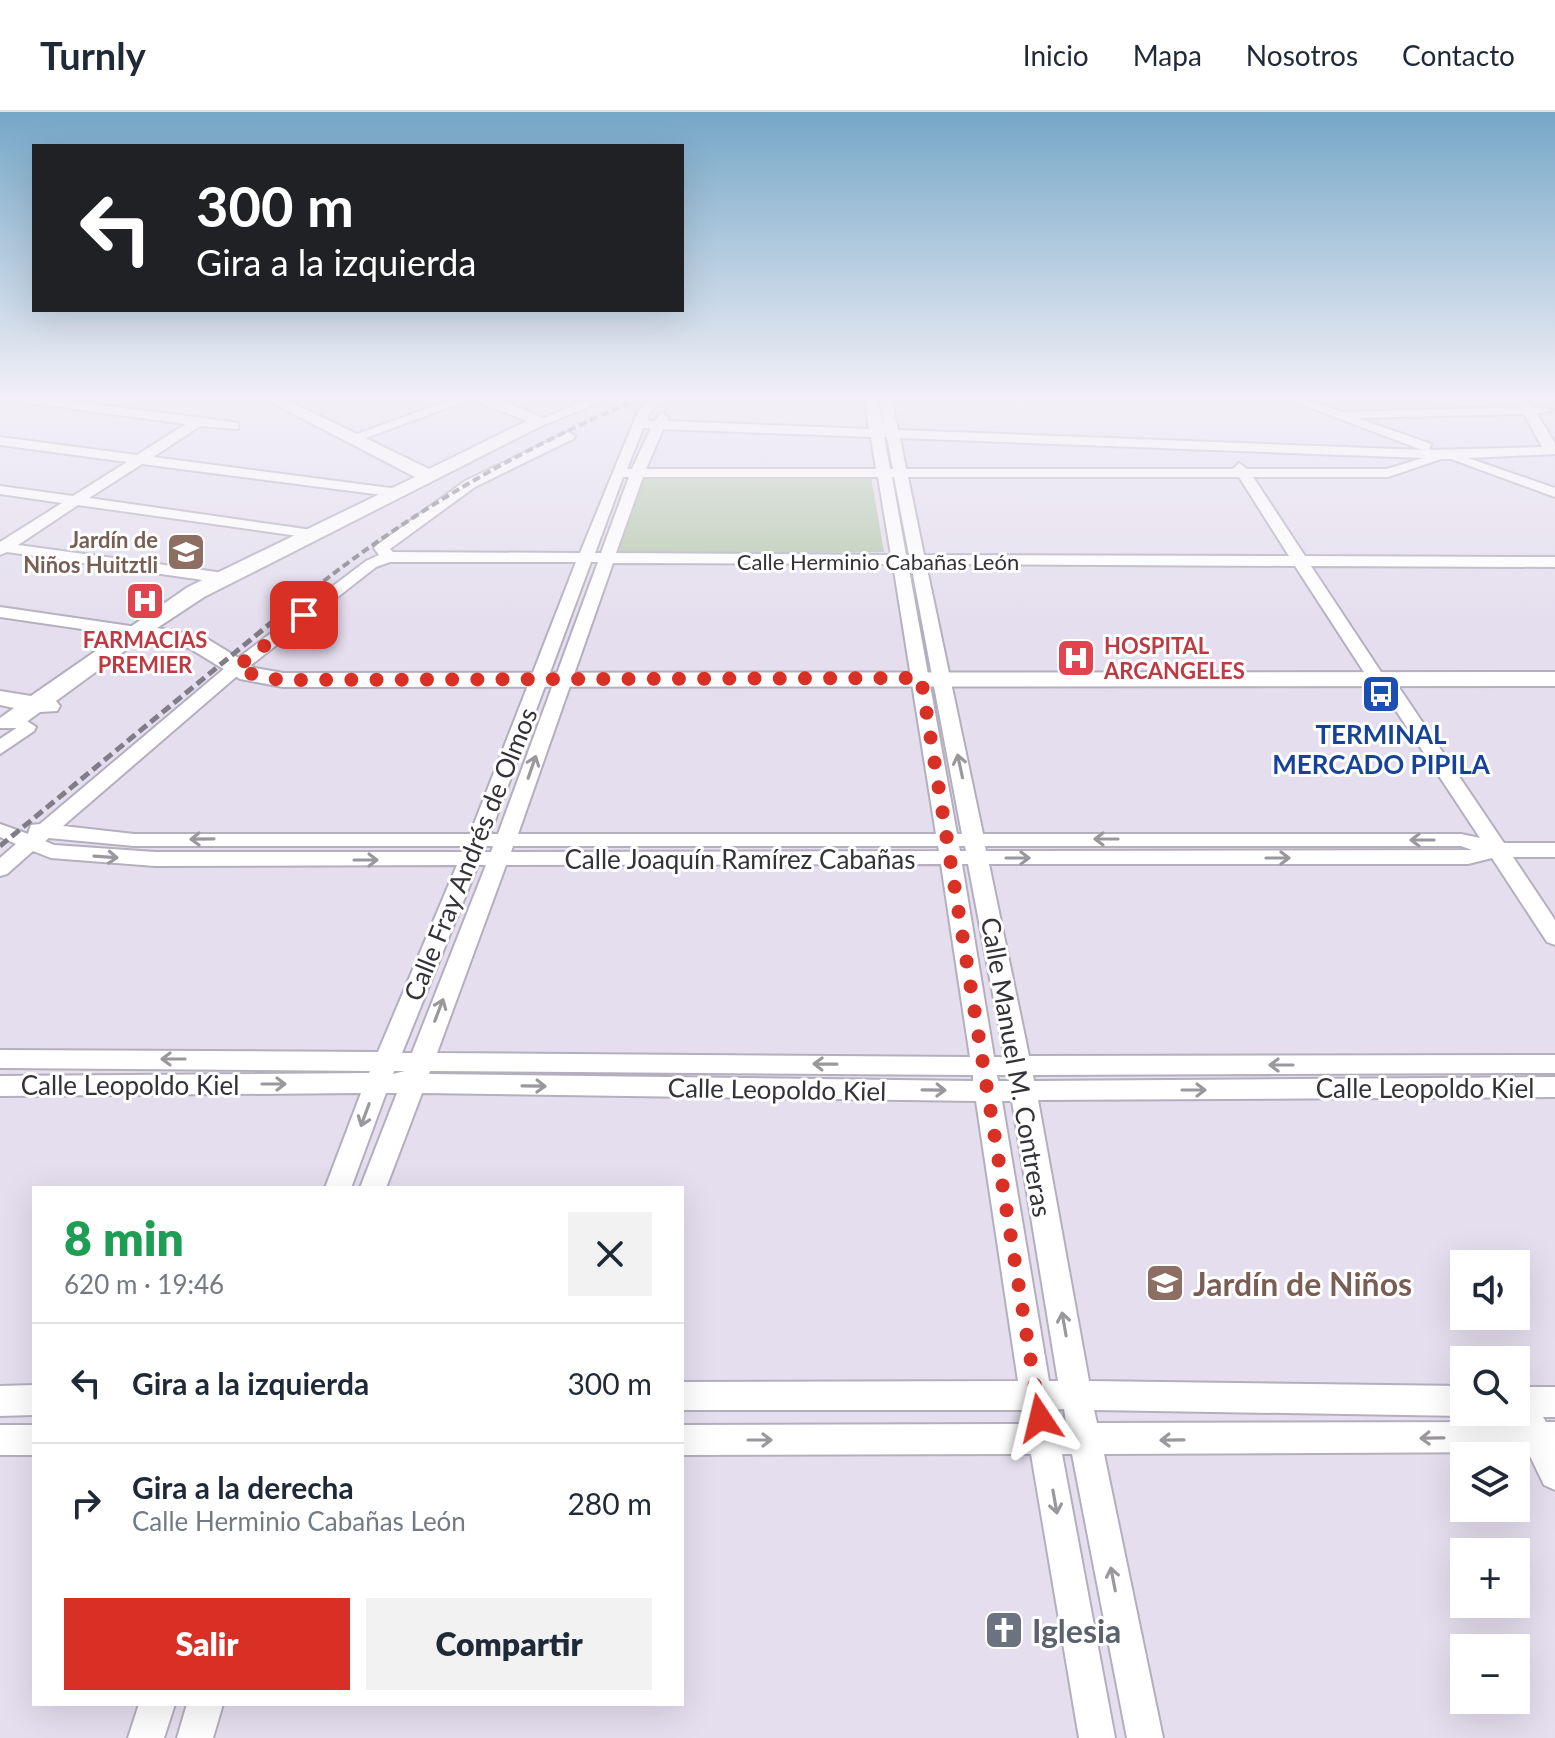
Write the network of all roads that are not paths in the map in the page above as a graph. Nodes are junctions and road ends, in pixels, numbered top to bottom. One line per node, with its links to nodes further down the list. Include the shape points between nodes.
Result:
1 (118, 473): 16 (street)
2 (245, 473): 14 (street)
3 (422, 473): 12 (main road)
4 (438, 473): 12 (main road)
5 (493, 473): 19 (street, via 382,548)
6 (618, 473): 20 (street, Calle Fray Andrés de Olmos)
7 (637, 473): 21 (street, Calle Fray Andrés de Olmos)
8 (882, 473): 22 (street, Calle Manuel M. Contreras)
9 (900, 473): 23 (street, Calle Manuel M. Contreras)
10 (1251, 473): 24 (street)
11 (1498, 473): 15 (street)
12 (430, 477): 14 (main road)
13 (0, 490): 16 (street)
14 (398, 493): 17 (main road)
15 (1555, 493)
16 (75, 501): 17 (street); 18 (street)
17 (312, 534): 26 (main road)
18 (1, 548): 26 (street)
19 (388, 557): 20 (street, Calle Herminio Cabañas León); 29 (street)
20 (584, 560): 21 (street, Calle Herminio Cabañas León); 32 (street, Calle Fray Andrés de Olmos)
21 (605, 560): 22 (street, Calle Herminio Cabañas León); 32 (street, Calle Fray Andrés de Olmos)
22 (899, 561): 23 (street, Calle Herminio Cabañas León); 33 (street, Calle Manuel M. Contreras)
23 (918, 561): 24 (street, Calle Herminio Cabañas León); 33 (street, Calle Manuel M. Contreras)
24 (1309, 562): 25 (street, Calle Herminio Cabañas León); 31 (street)
25 (1555, 562)
26 (224, 578): 28 (main road, via 175,606)
27 (0, 612): 28 (street)
28 (145, 631): 29 (main road, via 196,642); 36 (main road)
29 (228, 664): 32 (main road, via 253,687 268,689); 39 (street)
30 (1555, 679): 31 (main road)
31 (1387, 683): 33 (main road); 34 (main road); 44 (street)
32 (549, 684): 33 (main road); 41 (street, Calle Fray Andrés de Olmos); 43 (street, Calle Fray Andrés de Olmos, one-way to 32)
33 (933, 685): 42 (street, Calle Manuel M. Contreras)
34 (1555, 690)
35 (0, 698): 36 (main road)
36 (21, 719): 37 (street)
37 (0, 748)
38 (0, 827): 39 (street)
39 (38, 837): 40 (street, Calle Joaquín Ramírez Cabañas, one-way to 39); 46 (street, Calle Joaquín Ramírez Cabañas, one-way to 46, via 51,851 102,857); 48 (street)
40 (255, 839): 41 (street, Calle Joaquín Ramírez Cabañas); 46 (street)
41 (478, 839): 43 (street, Calle Joaquín Ramírez Cabañas); 47 (street, Calle Fray Andrés de Olmos)
42 (963, 848): 43 (street, Calle Joaquín Ramírez Cabañas); 44 (street, Calle Joaquín Ramírez Cabañas, via 1310,849 1468,857); 54 (street, Calle Manuel M. Contreras); 55 (street, Calle Manuel M. Contreras)
43 (502, 850): 47 (street, Calle Joaquín Ramírez Cabañas); 52 (street, Calle Fray Andrés de Olmos, one-way to 43)
44 (1499, 850): 45 (street, Calle Joaquín Ramírez Cabañas); 49 (street)
45 (1555, 850)
46 (244, 859): 47 (street, Calle Joaquín Ramírez Cabañas, one-way to 47)
47 (469, 860): 51 (street, Calle Fray Andrés de Olmos)
48 (0, 869)
49 (1555, 937)
50 (0, 1059): 51 (street, Calle Leopoldo Kiel, one-way to 50)
51 (387, 1059): 52 (street, Calle Leopoldo Kiel); 56 (street, Calle Fray Andrés de Olmos)
52 (420, 1060): 54 (street, Calle Leopoldo Kiel, one-way to 52); 57 (street, Calle Fray Andrés de Olmos)
53 (1555, 1064): 55 (street, Calle Leopoldo Kiel, one-way to 55)
54 (987, 1078): 55 (street, Calle Leopoldo Kiel); 57 (street, Calle Leopoldo Kiel, one-way to 54); 64 (street, Calle Manuel M. Contreras)
55 (1021, 1078): 59 (street, Calle Leopoldo Kiel, one-way to 59); 62 (street, Calle Manuel M. Contreras, one-way to 55)
56 (377, 1083): 57 (street, Calle Leopoldo Kiel); 58 (street, Calle Leopoldo Kiel, one-way to 56); 60 (street, Calle Fray Andrés de Olmos, one-way to 60)
57 (411, 1084): 61 (street, Calle Fray Andrés de Olmos)
58 (0, 1086)
59 (1555, 1087)
60 (339, 1186)
61 (374, 1186)
62 (1076, 1395): 64 (street); 67 (street); 76 (street, Calle Manuel M. Contreras)
63 (684, 1396): 64 (street)
64 (1036, 1396): 75 (street, Calle Manuel M. Contreras)
65 (32, 1400): 66 (street)
66 (0, 1401)
67 (1450, 1401)
68 (1530, 1402): 69 (street)
69 (1555, 1402)
70 (1530, 1417): 71 (street)
71 (1546, 1437): 76 (street, one-way to 76); 77 (street)
72 (0, 1440): 73 (street)
73 (32, 1440)
74 (684, 1440): 75 (street, one-way to 75)
75 (1044, 1440): 76 (street); 82 (street, Calle Manuel M. Contreras, one-way to 82)
76 (1086, 1441): 83 (street, Calle Manuel M. Contreras, one-way to 76)
77 (1555, 1474)
78 (156, 1706): 80 (street)
79 (204, 1706): 81 (street)
80 (146, 1738)
81 (195, 1738)
82 (1097, 1738)
83 (1145, 1738)

